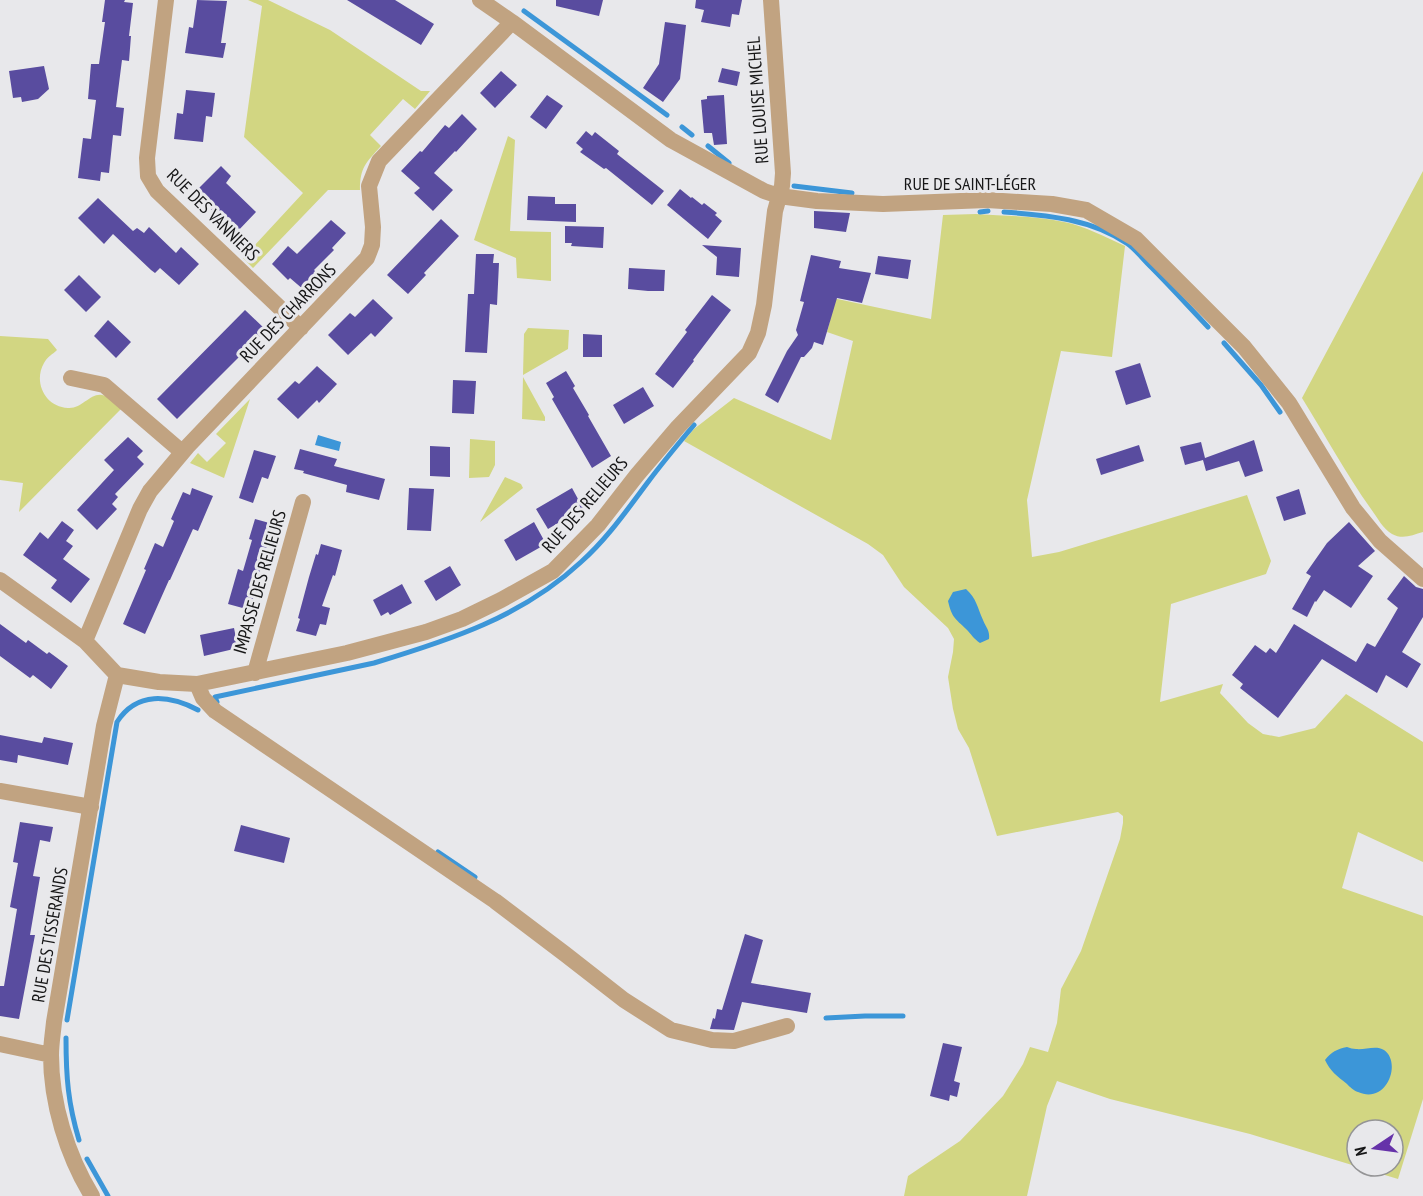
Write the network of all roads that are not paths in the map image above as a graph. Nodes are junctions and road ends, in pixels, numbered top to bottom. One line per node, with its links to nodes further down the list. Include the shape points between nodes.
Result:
1 (166, 0): 6 (street, RUE DES VANNIERS, via 148,176 157,191)
2 (480, 0): 4 (street, RUE DE SAINT-LÉGER)
3 (771, 0): 5 (street, RUE LOUISE MICHEL, via 783,173)
4 (512, 22): 5 (street, RUE DE SAINT-LÉGER, via 671,140); 6 (street, RUE DES CHARRONS, via 379,161 369,186 373,227 367,258)
5 (779, 196): 10 (street, RUE DE SAINT-LÉGER, via 883,204 987,200 1052,204 1086,210 1136,239 1244,347 1289,403 1353,508 1380,541); 13 (street, RUE DES RELIEURS, via 764,305 749,353 554,571 462,619 426,632)
6 (302, 328): 8 (street, RUE DES CHARRONS)
7 (71, 378): 8 (street, via 104,385)
8 (182, 452): 12 (street, RUE DES CHARRONS, via 140,509)
9 (303, 502): 13 (street, IMPASSE DES RELIEURS)
10 (1423, 579)
11 (0, 580): 12 (street)
12 (85, 641): 14 (street)
13 (255, 673): 15 (street, RUE DES RELIEURS)
14 (117, 675): 15 (street, RUE DES RELIEURS); 17 (street, RUE DES TISSERANDS)
15 (197, 684): 18 (street, via 215,711 495,901 648,1017 671,1029 712,1040 734,1041)
16 (0, 791): 17 (street)
17 (91, 807): 20 (street, RUE DES TISSERANDS)
18 (787, 1026)
19 (0, 1044): 20 (street)
20 (51, 1055): 21 (street, RUE DES TISSERANDS, via 54,1088 70,1153)
21 (92, 1196)

